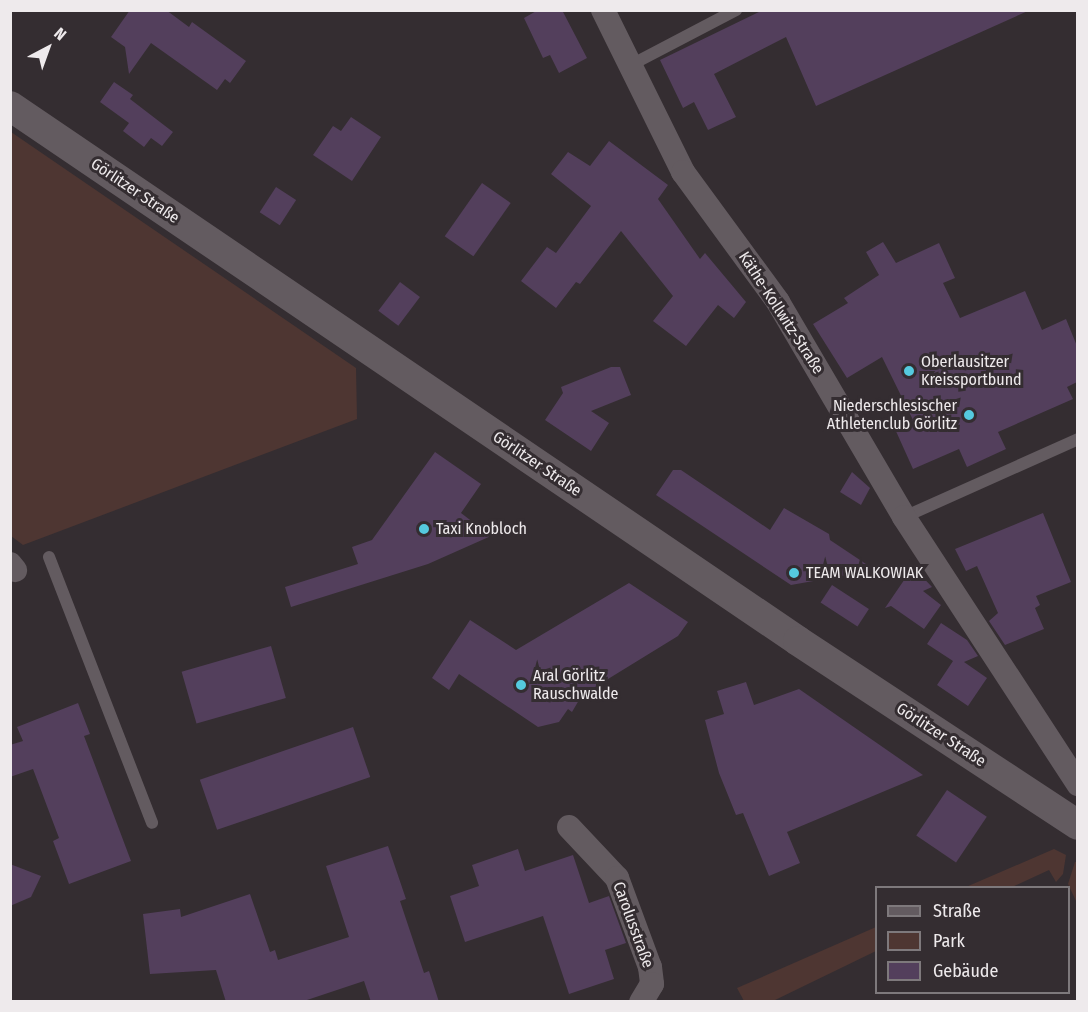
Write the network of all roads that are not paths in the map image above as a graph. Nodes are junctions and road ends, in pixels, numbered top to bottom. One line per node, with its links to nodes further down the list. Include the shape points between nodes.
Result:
1 (603, 10): 3 (street, Käthe-Kollwitz-Straße)
2 (736, 10): 3 (lane)
3 (629, 66): 6 (street, Käthe-Kollwitz-Straße, via 683,172 778,302)
4 (10, 106): 10 (street, Görlitzer Straße, via 798,641)
5 (1077, 439): 6 (lane)
6 (904, 517): 8 (street, Käthe-Kollwitz-Straße)
7 (49, 557): 11 (lane)
8 (1072, 759): 9 (street, Käthe-Kollwitz-Straße)
9 (1077, 784)
10 (1074, 813)
11 (152, 823)
12 (569, 827): 13 (street, Carolusstraße, via 617,878 650,966 652,984)
13 (641, 1002)

